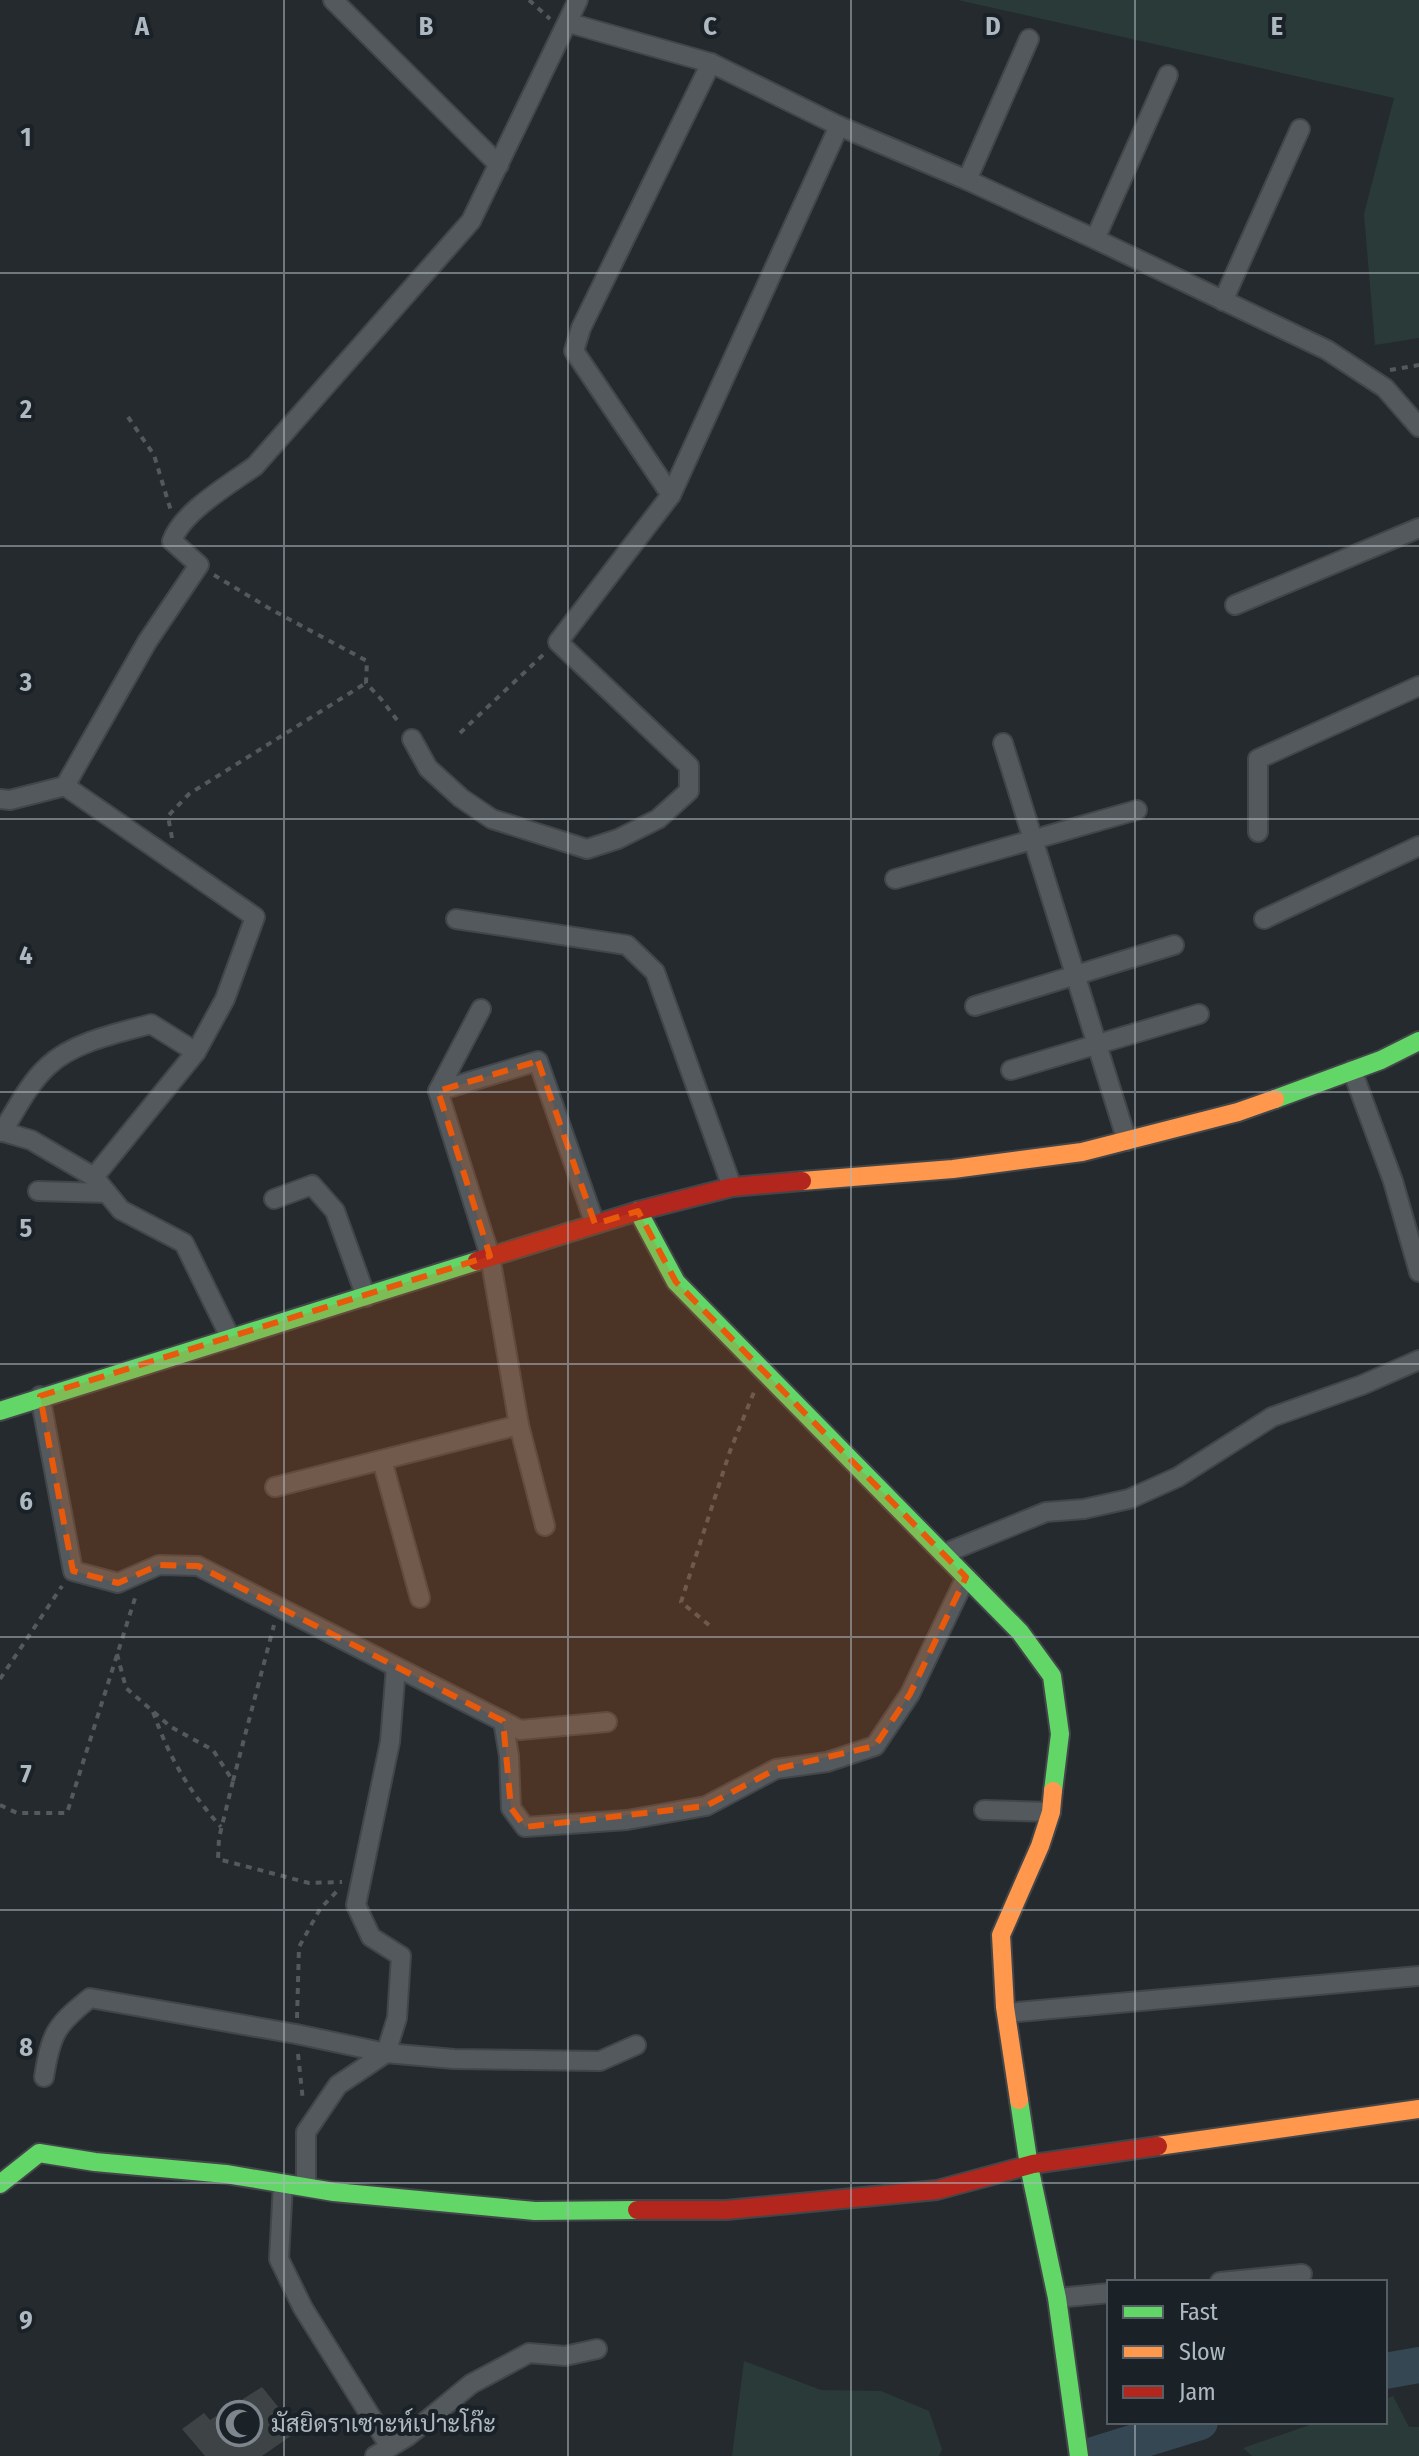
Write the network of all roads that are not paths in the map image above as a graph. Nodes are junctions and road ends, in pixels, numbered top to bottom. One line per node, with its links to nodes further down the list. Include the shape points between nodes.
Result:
1 (333, 0): 9 (street)
2 (578, 0): 3 (street)
3 (569, 23): 5 (street); 9 (street)
4 (1029, 39): 10 (street)
5 (711, 63): 7 (street); 14 (street, via 574,351)
6 (1168, 75): 11 (street)
7 (839, 126): 10 (street); 14 (street)
8 (1300, 129): 12 (street)
9 (499, 165): 20 (street, via 471,221 255,466 177,528 172,541 199,565 147,642)
10 (967, 180): 11 (street)
11 (1095, 239): 12 (street)
12 (1223, 301): 13 (street, via 1369,376)
13 (1419, 427)
14 (671, 495): 18 (street, via 558,642 689,766 689,791 658,819 587,849 492,819 428,768)
15 (1419, 528): 16 (street)
16 (1235, 605)
17 (1419, 686): 23 (street, via 1258,759)
18 (412, 739)
19 (1003, 743): 24 (street)
20 (65, 786): 21 (street); 36 (street, via 255,917 225,999)
21 (0, 799)
22 (1137, 810): 24 (street)
23 (1258, 832)
24 (1033, 839): 26 (street); 30 (street)
25 (1419, 846): 28 (street)
26 (895, 879)
27 (456, 919): 43 (street, via 627,945 655,972)
28 (1264, 919)
29 (1174, 945): 30 (street)
30 (1076, 975): 31 (street); 35 (street)
31 (975, 1006)
32 (481, 1009): 39 (street)
33 (1199, 1014): 35 (street)
34 (1419, 1041): 38 (street)
35 (1097, 1044): 37 (street); 41 (street)
36 (196, 1052): 40 (street, via 151,1024 93,1039 49,1065); 42 (street)
37 (1011, 1070)
38 (1352, 1070): 41 (street, via 1238,1112); 50 (street)
39 (438, 1091): 48 (street, via 538,1061); 49 (street)
40 (1, 1132): 42 (street, via 31,1140)
41 (1127, 1141): 43 (street, via 953,1169)
42 (94, 1177): 45 (street)
43 (732, 1187): 47 (street)
44 (38, 1191): 45 (street)
45 (107, 1193): 52 (street, via 121,1210 184,1243)
46 (274, 1199): 51 (street, via 312,1185 335,1211)
47 (638, 1211): 48 (street); 60 (street, via 676,1282)
48 (595, 1224): 49 (street)
49 (490, 1256): 51 (street); 56 (street)
50 (1419, 1272)
51 (366, 1297): 52 (street)
52 (231, 1339): 54 (street)
53 (1419, 1360): 60 (street, via 1272,1417 1178,1477 1129,1499 1046,1512)
54 (40, 1396): 55 (street); 63 (street, via 73,1571 118,1583 159,1565 198,1566)
55 (0, 1408)
56 (519, 1425): 57 (street); 59 (street)
57 (382, 1460): 58 (street); 62 (street)
58 (275, 1487)
59 (545, 1526)
60 (943, 1554): 61 (street)
61 (966, 1577): 64 (street, via 910,1694 875,1746 827,1762 776,1769 706,1806 627,1820 525,1827 511,1808); 67 (street, via 1020,1632 1052,1676 1060,1734)
62 (420, 1598)
63 (396, 1667): 64 (street); 71 (street, via 390,1742 356,1905 371,1937 401,1956 397,2018)
64 (503, 1721): 65 (street, via 520,1730)
65 (607, 1722)
66 (984, 1810): 67 (street)
67 (1051, 1812): 69 (street, via 1001,1935)
68 (1419, 1976): 69 (street)
69 (1006, 2013): 74 (street)
70 (636, 2045): 71 (street, via 600,2061)
71 (386, 2053): 72 (street, via 90,1998 62,2020); 77 (street, via 338,2085 306,2132)
72 (44, 2077)
73 (1419, 2109): 74 (street)
74 (1029, 2166): 77 (street, via 937,2190 726,2210 535,2211); 81 (street)
75 (0, 2184): 76 (street, via 39,2153)
76 (283, 2184): 77 (street); 83 (street, via 279,2259)
77 (306, 2187)
78 (1302, 2274): 79 (street)
79 (1240, 2280)
80 (1107, 2293): 81 (street)
81 (1057, 2298): 84 (street)
82 (597, 2349): 83 (street, via 565,2356 529,2353 471,2384)
83 (382, 2452)
84 (1079, 2456)

